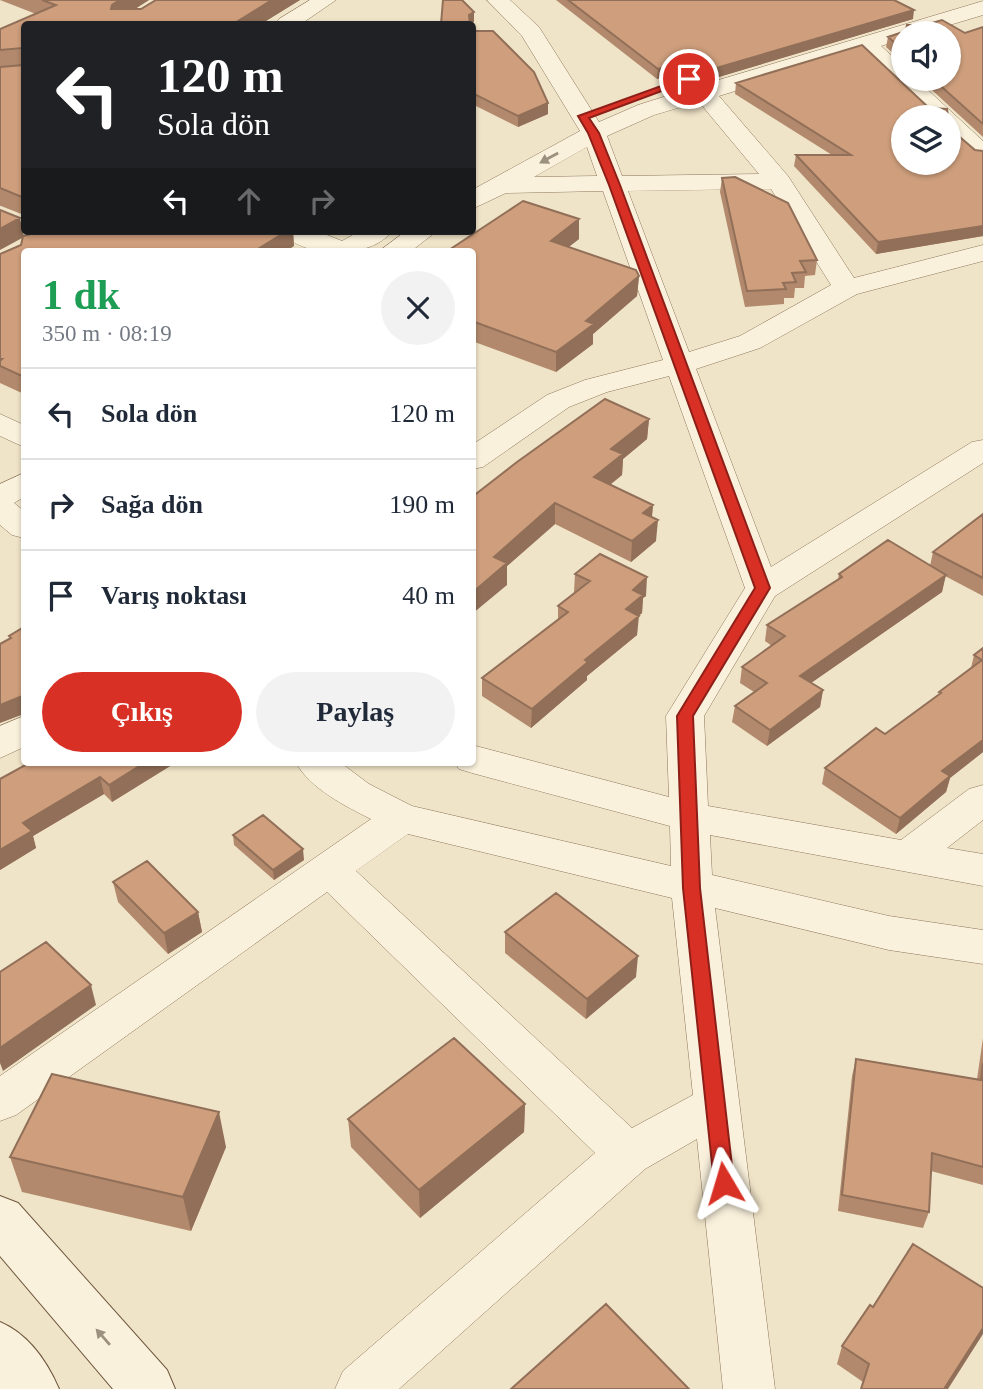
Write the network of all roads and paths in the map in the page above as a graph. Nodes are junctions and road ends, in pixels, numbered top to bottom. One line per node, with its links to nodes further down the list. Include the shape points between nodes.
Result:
1 (325, 0): 5 (street)
2 (954, 0): 9 (street, via 911,8 664,86)
3 (983, 8): 6 (street)
4 (513, 14): 9 (street)
5 (292, 21)
6 (865, 43): 7 (street); 8 (street)
7 (703, 92): 9 (street); 13 (street)
8 (930, 105)
9 (588, 125): 12 (street); 14 (street, one-way to 14); 15 (street)
10 (961, 134): 11 (street)
11 (983, 154)
12 (476, 177)
13 (779, 181): 15 (street); 23 (street)
14 (502, 184): 15 (street); 16 (street)
15 (614, 185): 24 (street)
16 (476, 199)
17 (310, 235): 20 (street)
18 (370, 235): 20 (street)
19 (418, 235): 21 (street)
20 (349, 245)
21 (398, 248)
22 (983, 253): 23 (street)
23 (847, 288): 24 (street, via 750,342)
24 (679, 365): 30 (street, via 596,386 558,401); 35 (street)
25 (0, 423): 26 (street)
26 (21, 438)
27 (21, 442): 29 (street)
28 (983, 449): 35 (street)
29 (0, 455)
30 (476, 457)
31 (21, 485): 32 (street)
32 (0, 498)
33 (0, 508): 34 (street)
34 (21, 526)
35 (762, 588): 41 (street, via 685,716)
36 (21, 731): 37 (street)
37 (0, 744)
38 (476, 760): 41 (street)
39 (319, 766): 42 (street, via 355,794)
40 (983, 799): 43 (street)
41 (689, 817): 43 (street); 46 (street)
42 (402, 818): 44 (street); 46 (street)
43 (908, 856): 45 (street)
44 (328, 869): 48 (street); 50 (street)
45 (983, 870)
46 (692, 888): 47 (street, via 890,933); 49 (street)
47 (983, 947)
48 (0, 1101)
49 (715, 1106): 50 (street); 56 (street)
50 (628, 1154): 55 (street)
51 (0, 1219): 54 (main road, one-way to 51)
52 (0, 1348): 53 (main road)
53 (32, 1389)
54 (148, 1389)
55 (361, 1389)
56 (750, 1389)

